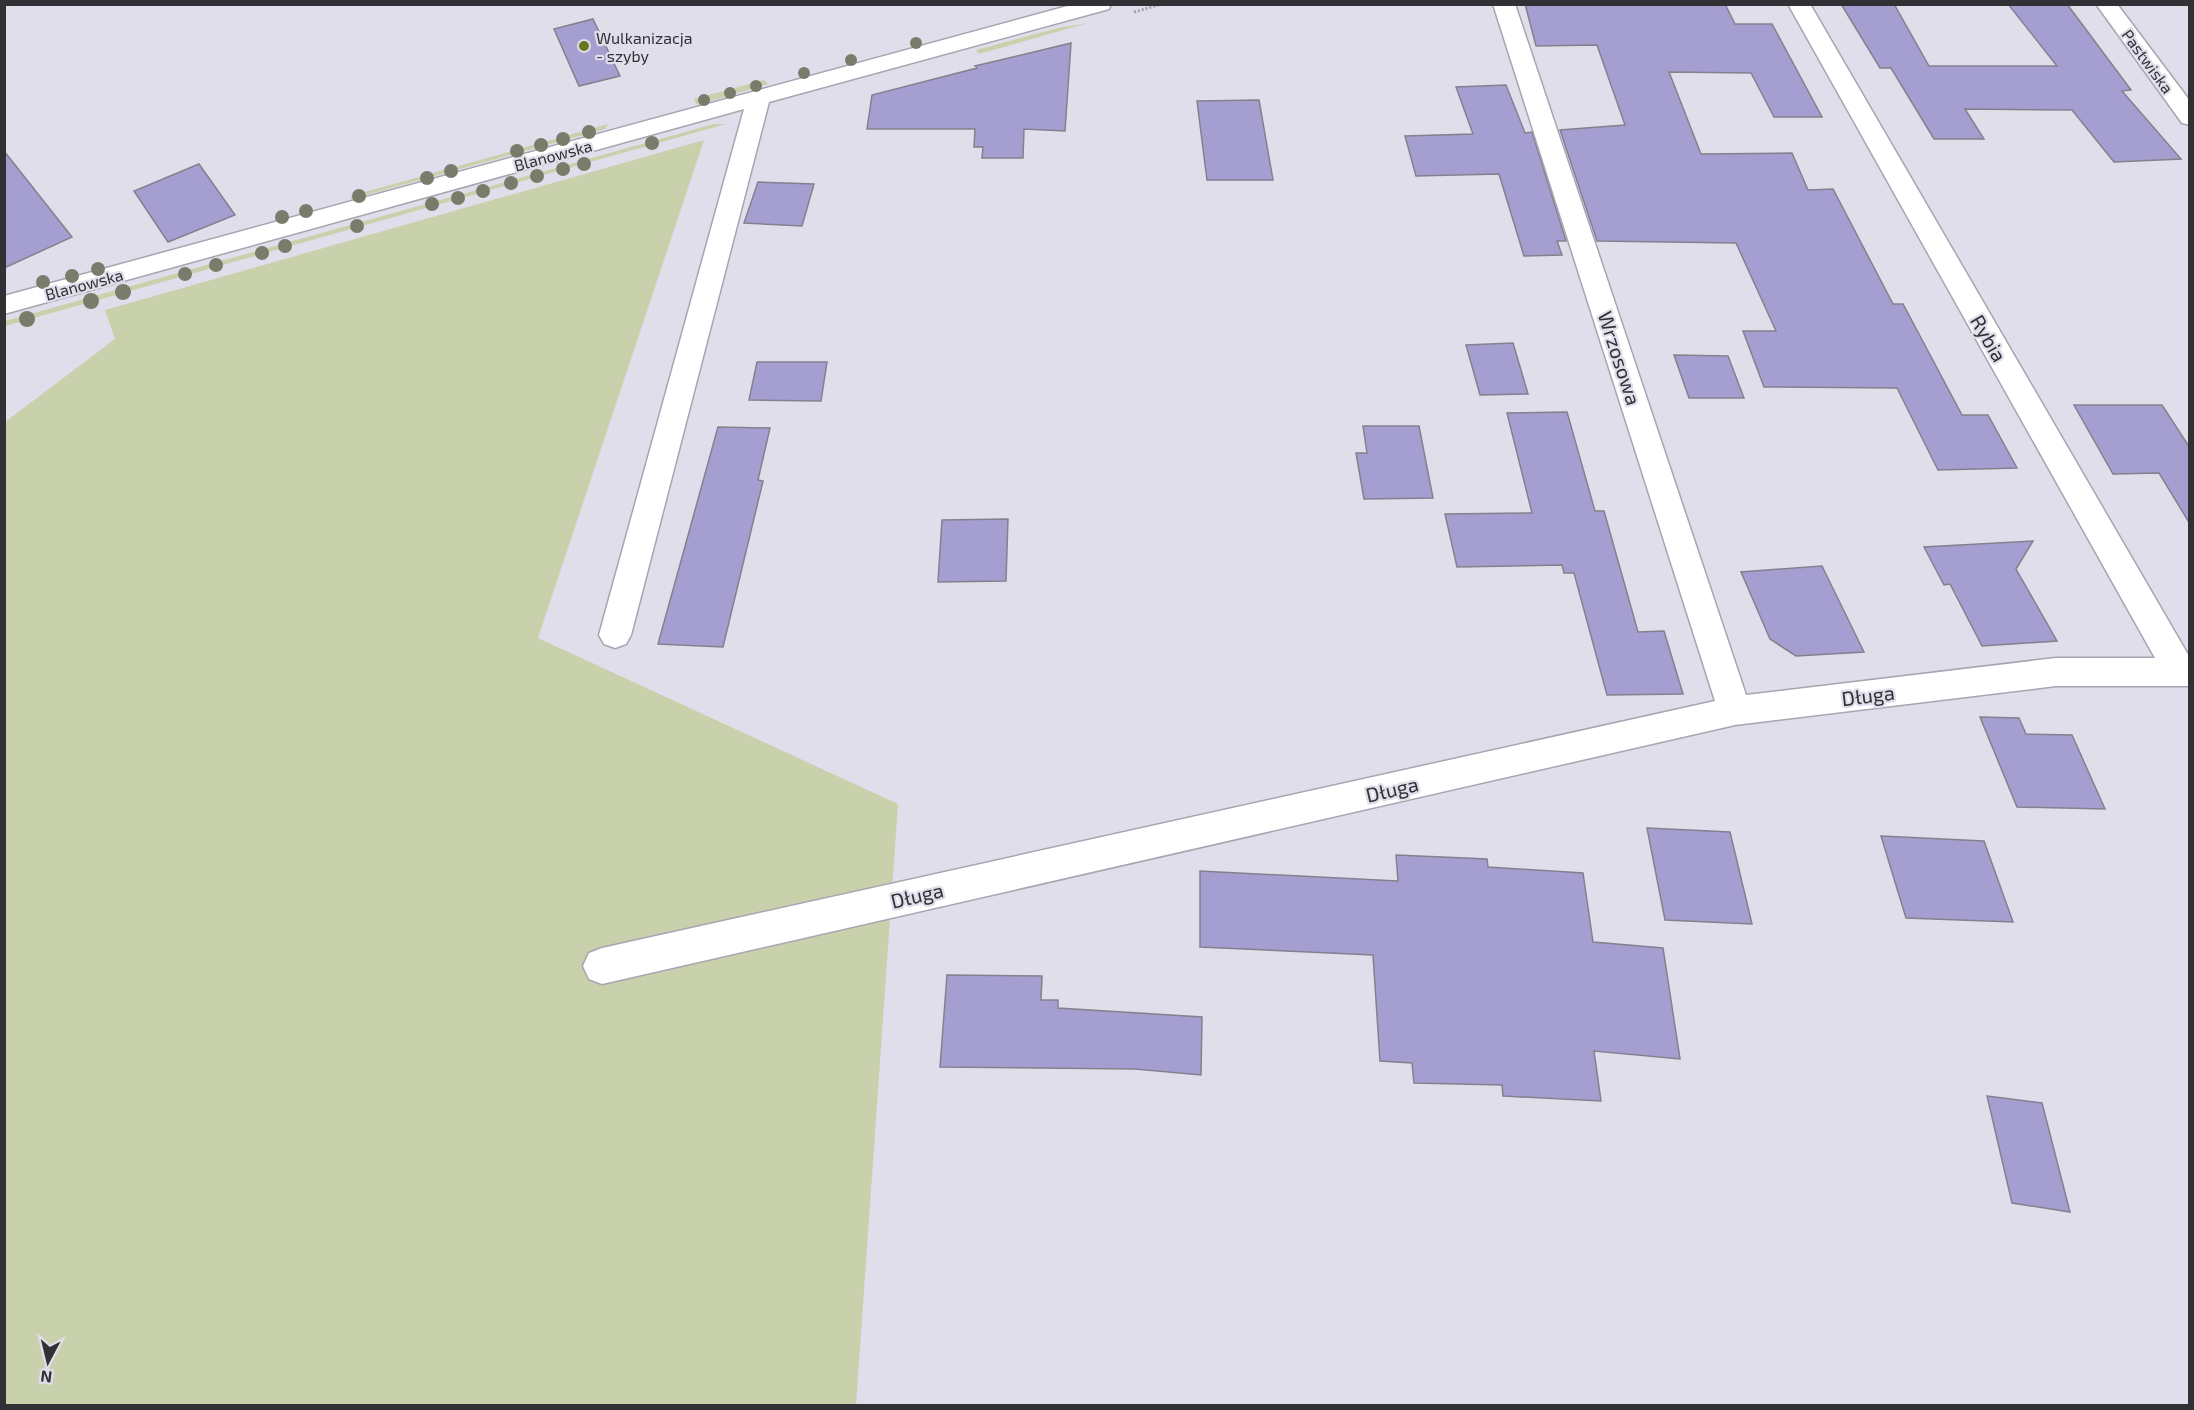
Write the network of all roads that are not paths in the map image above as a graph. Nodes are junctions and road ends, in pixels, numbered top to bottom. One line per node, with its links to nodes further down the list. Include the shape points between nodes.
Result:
1 (1101, 4): 5 (street, Blanowska)
2 (1504, 4): 10 (street, Wrzosowa)
3 (1799, 4): 9 (street, Rybia)
4 (2106, 4): 6 (street, Pastwiska)
5 (759, 98): 7 (street, Blanowska); 8 (street)
6 (2190, 118)
7 (4, 305)
8 (615, 635)
9 (2185, 672): 10 (street, Długa, via 2056,672)
10 (1735, 711): 11 (street, Długa)
11 (602, 966)

